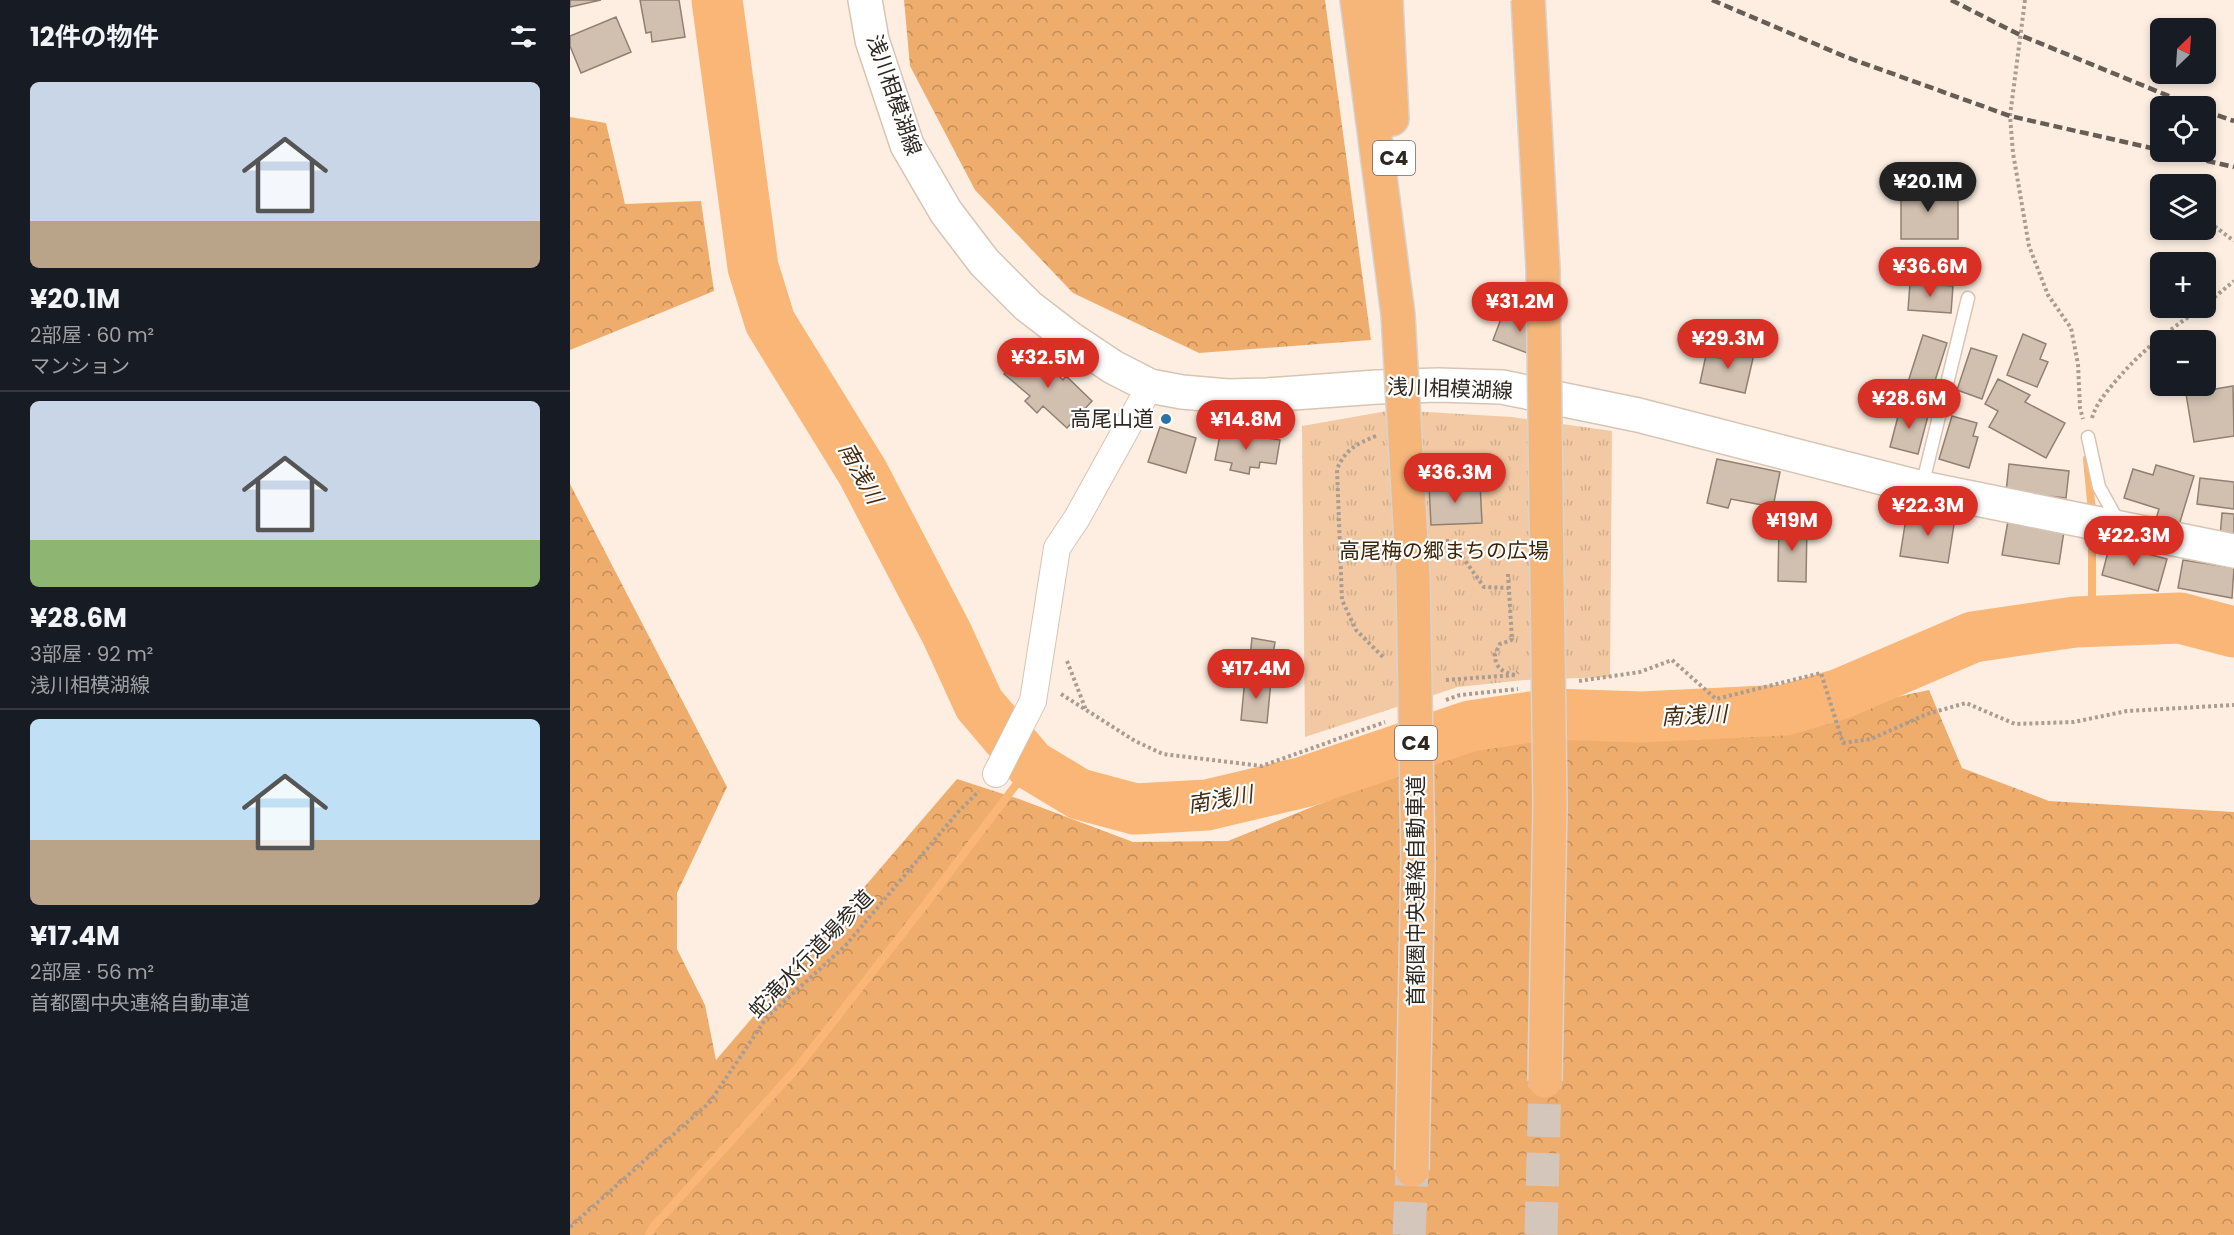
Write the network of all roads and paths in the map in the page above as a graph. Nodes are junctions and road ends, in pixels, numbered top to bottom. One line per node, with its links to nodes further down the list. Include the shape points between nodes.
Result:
1 (865, 0): 15 (main road, 浅川相模湖線, via 872,40 907,146 946,212 984,262 1028,306 1071,339)
2 (1357, 0): 13 (highway)
3 (1386, 0): 13 (highway, 首都圏中央連絡自動車道 / C4)
4 (1528, 0): 9 (highway, bridge)
5 (1542, 0): 9 (highway, bridge)
6 (2025, 0): 16 (path, via 2010,116 2013,153 2030,246 2048,296 2071,328 2080,408)
7 (2216, 227): 8 (path)
8 (2234, 241)
9 (1544, 269): 31 (highway, bridge, via 1550,805)
10 (2234, 281): 11 (path)
11 (2216, 296)
12 (1968, 298): 17 (lane)
13 (1398, 315): 32 (highway, 首都圏中央連絡自動車道 / C4, bridge, via 1413,578 1418,850)
14 (2185, 318): 16 (path, via 2142,351 2118,378 2093,414)
15 (1150, 386): 17 (main road, 浅川相模湖線, via 1228,396 1377,387 1502,387 1638,415); 30 (street, via 1057,548 1033,701)
16 (2088, 437): 18 (lane, via 2099,487)
17 (1922, 488): 18 (main road, 浅川相模湖線)
18 (2121, 527): 19 (main road, 浅川相模湖線)
19 (2234, 551)
20 (1508, 574): 21 (path)
21 (1512, 640): 22 (path); 23 (path, via 1497,648 1497,665 1505,673 1515,675)
22 (1522, 644)
23 (1523, 670)
24 (1573, 681): 28 (path, via 1640,672 1672,660 1716,699 1821,674 1843,743 1871,739 1927,714 1966,703 2015,724 2074,722 2127,711)
25 (1528, 687): 27 (path, via 1460,695)
26 (1056, 689): 29 (path, via 1135,741 1163,754 1262,766)
27 (1438, 703)
28 (2234, 705)
29 (1395, 719)
30 (996, 774): 33 (path, 蛇滝水行道場参道, via 959,811 845,946 767,1017 710,1102)
31 (1545, 1081)
32 (1412, 1170)
33 (570, 1227)

